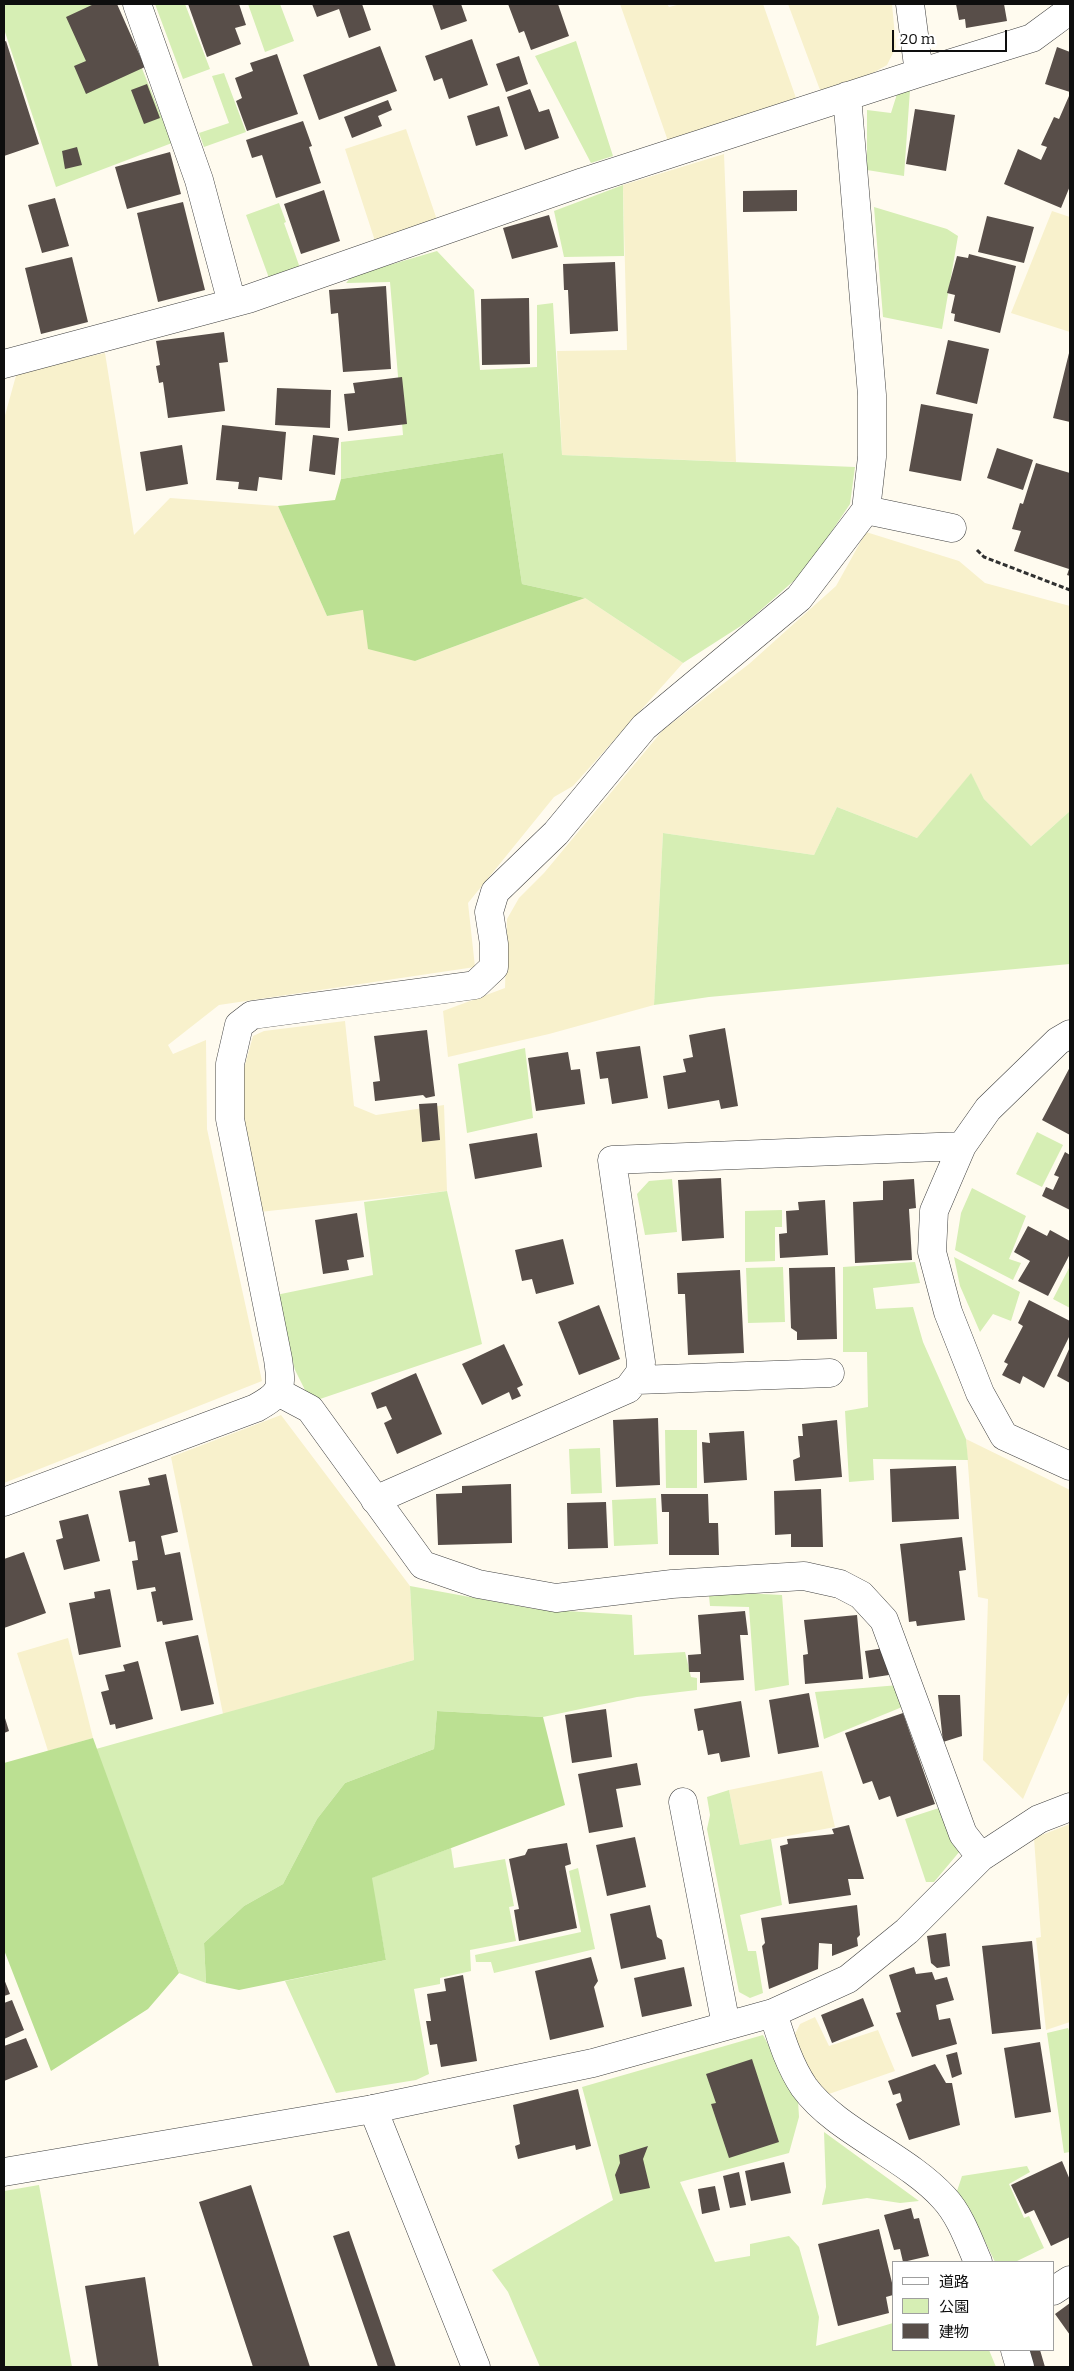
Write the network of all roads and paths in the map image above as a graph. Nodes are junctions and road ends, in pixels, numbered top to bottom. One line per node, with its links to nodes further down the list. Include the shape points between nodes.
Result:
1 (137, 4): 6 (street, via 199,180)
2 (910, 4): 4 (street)
3 (1070, 10): 4 (street, via 1032,38)
4 (919, 72): 5 (street)
5 (847, 96): 6 (street, via 583,182); 8 (street, via 872,395 872,457)
6 (232, 303): 7 (street)
7 (4, 364)
8 (866, 510): 9 (street); 15 (street, via 799,598 644,727 556,833 494,892 489,912 494,968 475,985 252,1015 239,1025 230,1064 230,1119 278,1359 281,1386)
9 (952, 528): 10 (path, via 984,557)
10 (1070, 590)
11 (1070, 1034): 12 (street, via 1058,1041 988,1109)
12 (962, 1146): 14 (street, via 612,1160 641,1362); 16 (street, via 934,1211 932,1252 948,1312 980,1393 1004,1436)
13 (830, 1373): 14 (street)
14 (637, 1380): 17 (street, via 628,1389)
15 (278, 1392): 17 (street, via 310,1410); 18 (street, via 256,1408)
16 (1070, 1466)
17 (375, 1500): 21 (street, via 423,1565 478,1584 556,1598 672,1584 804,1576 840,1584 862,1595 884,1620 963,1834)
18 (4, 1502)
19 (682, 1802): 23 (street)
20 (1070, 1807): 21 (street, via 1039,1819)
21 (981, 1857): 22 (street, via 907,1930 848,1979)
22 (773, 2013): 23 (street); 26 (street, via 785,2052 805,2087 832,2115 923,2178 946,2200)
23 (726, 2025): 24 (street, via 593,2063)
24 (373, 2110): 25 (street); 30 (street)
25 (4, 2172)
26 (978, 2261)
27 (1070, 2280): 28 (street)
28 (1054, 2290)
29 (1014, 2351): 31 (street)
30 (476, 2367)
31 (1020, 2367)

